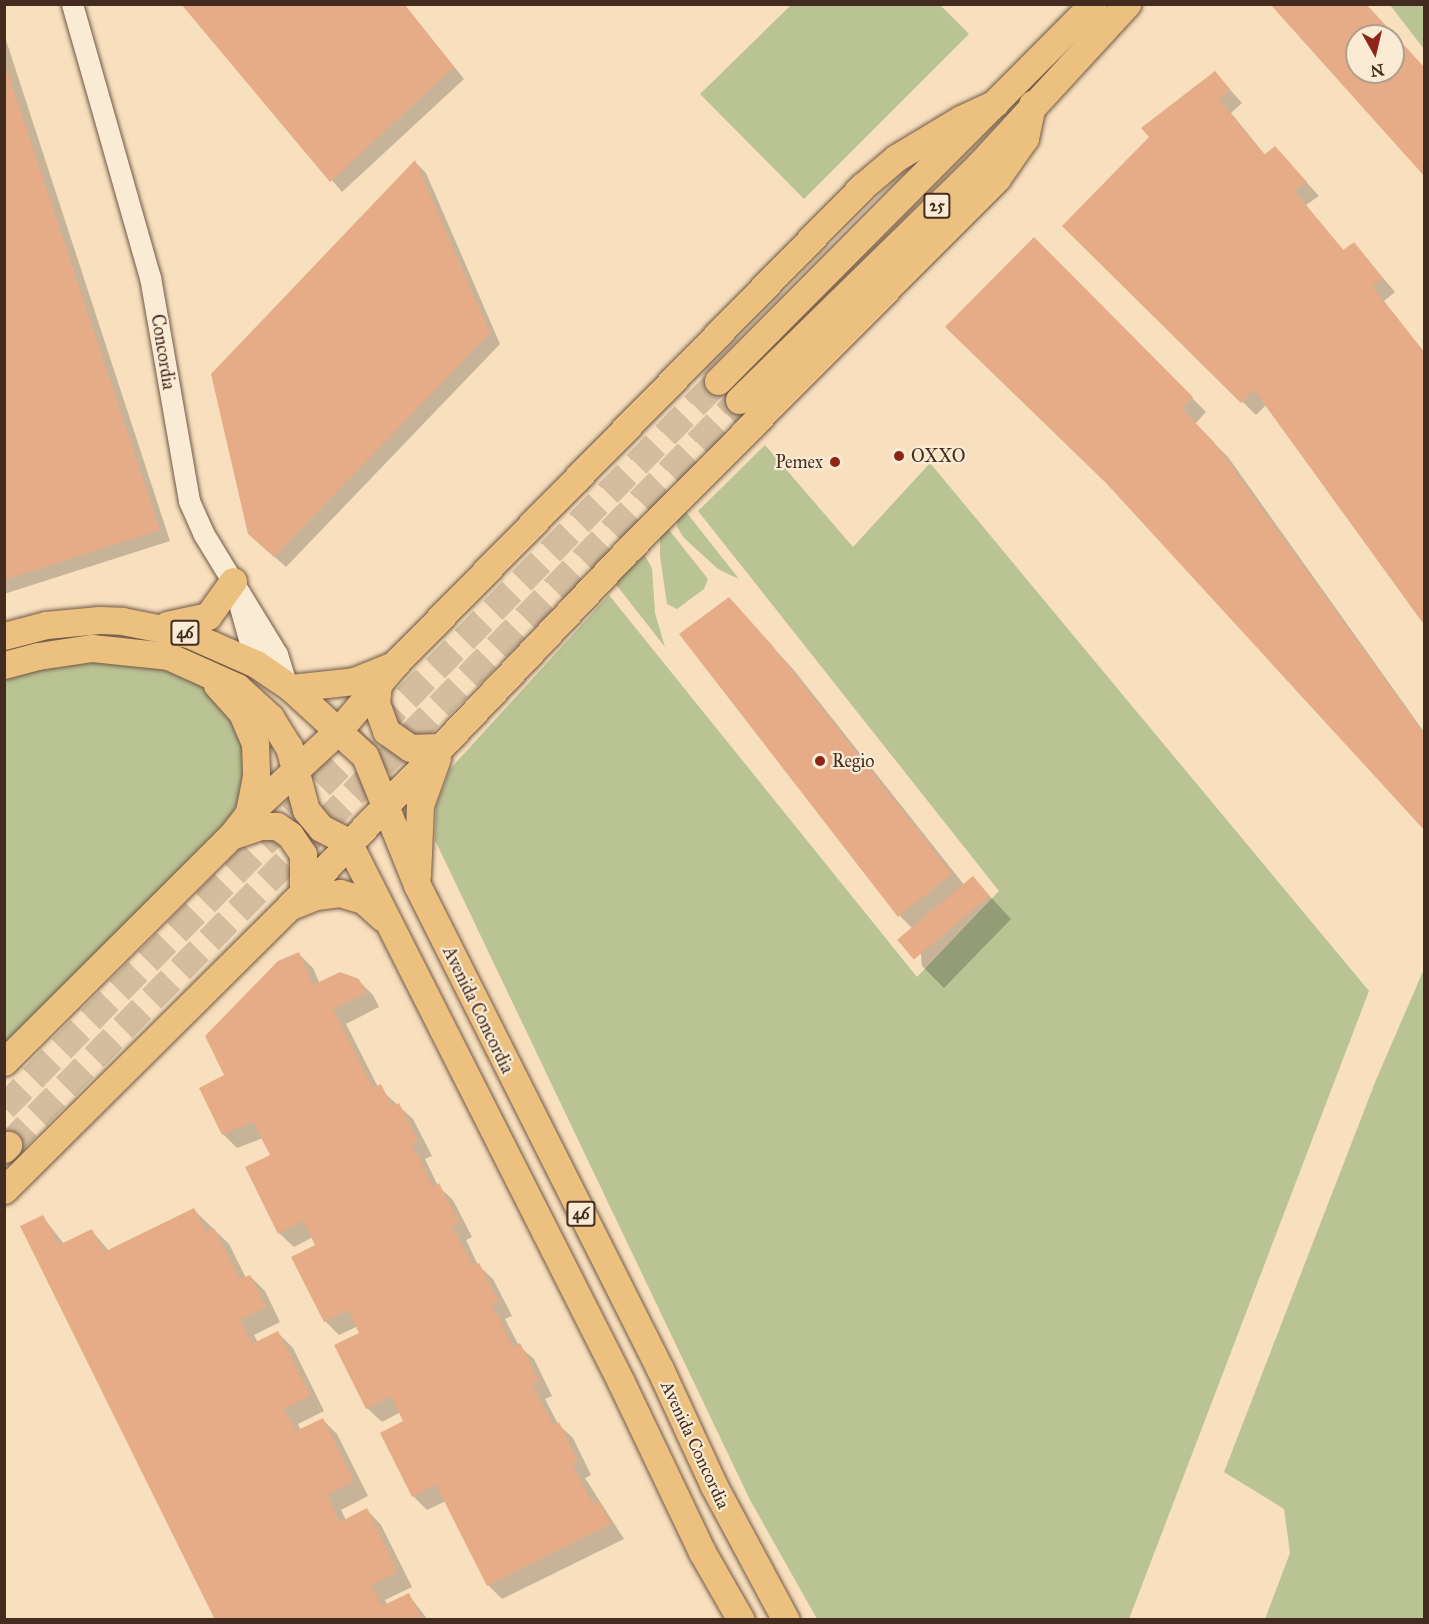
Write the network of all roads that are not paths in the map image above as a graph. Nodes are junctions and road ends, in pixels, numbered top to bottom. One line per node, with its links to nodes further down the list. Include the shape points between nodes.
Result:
1 (72, 4): 8 (street, Concordia, via 150,277 186,490 203,533)
2 (1093, 4): 4 (main road, 25)
3 (1127, 4): 5 (main road, 25)
4 (996, 103): 6 (main road, 25); 14 (main road, via 961,118 875,175)
5 (1032, 104): 7 (main road, 25, via 979,165); 17 (main road, via 1025,138 997,178 630,548)
6 (718, 381)
7 (739, 400)
8 (235, 583): 9 (main road, via 208,616); 11 (street); 15 (street, Concordia, via 277,654)
9 (160, 626): 10 (main road, Avenida Concordia / 46, via 73,621); 11 (main road, Avenida Concordia / 46, via 209,641)
10 (4, 636)
11 (256, 664): 15 (main road, Avenida Concordia / 46)
12 (4, 665): 13 (main road, 46, via 92,648 168,656)
13 (202, 669): 18 (main road, 46, via 255,699 283,734); 20 (main road, via 231,700 251,730 257,757)
14 (386, 674): 15 (main road, via 354,681); 16 (main road); 17 (main road, via 376,703 387,732 410,748)
15 (289, 686): 16 (main road, Avenida Concordia / 46)
16 (339, 730): 18 (main road); 19 (main road, Avenida Concordia / 46, via 365,756)
17 (443, 743): 19 (main road); 23 (main road, via 420,805)
18 (295, 770): 20 (main road); 22 (main road, 46, via 302,800 312,820)
19 (386, 804): 22 (main road); 23 (main road, Avenida Concordia / 46)
20 (249, 813): 21 (main road)
21 (231, 836): 24 (main road, via 260,826 277,826 290,835 303,854); 26 (main road)
22 (348, 842): 24 (main road); 25 (main road, 46)
23 (417, 885): 29 (main road, Avenida Concordia / 46, via 660,1369 714,1486)
24 (296, 898): 25 (main road, via 340,892 363,900); 27 (main road)
25 (394, 931): 28 (main road, 46, via 702,1552)
26 (4, 1062)
27 (4, 1190)
28 (741, 1620)
29 (786, 1620)

